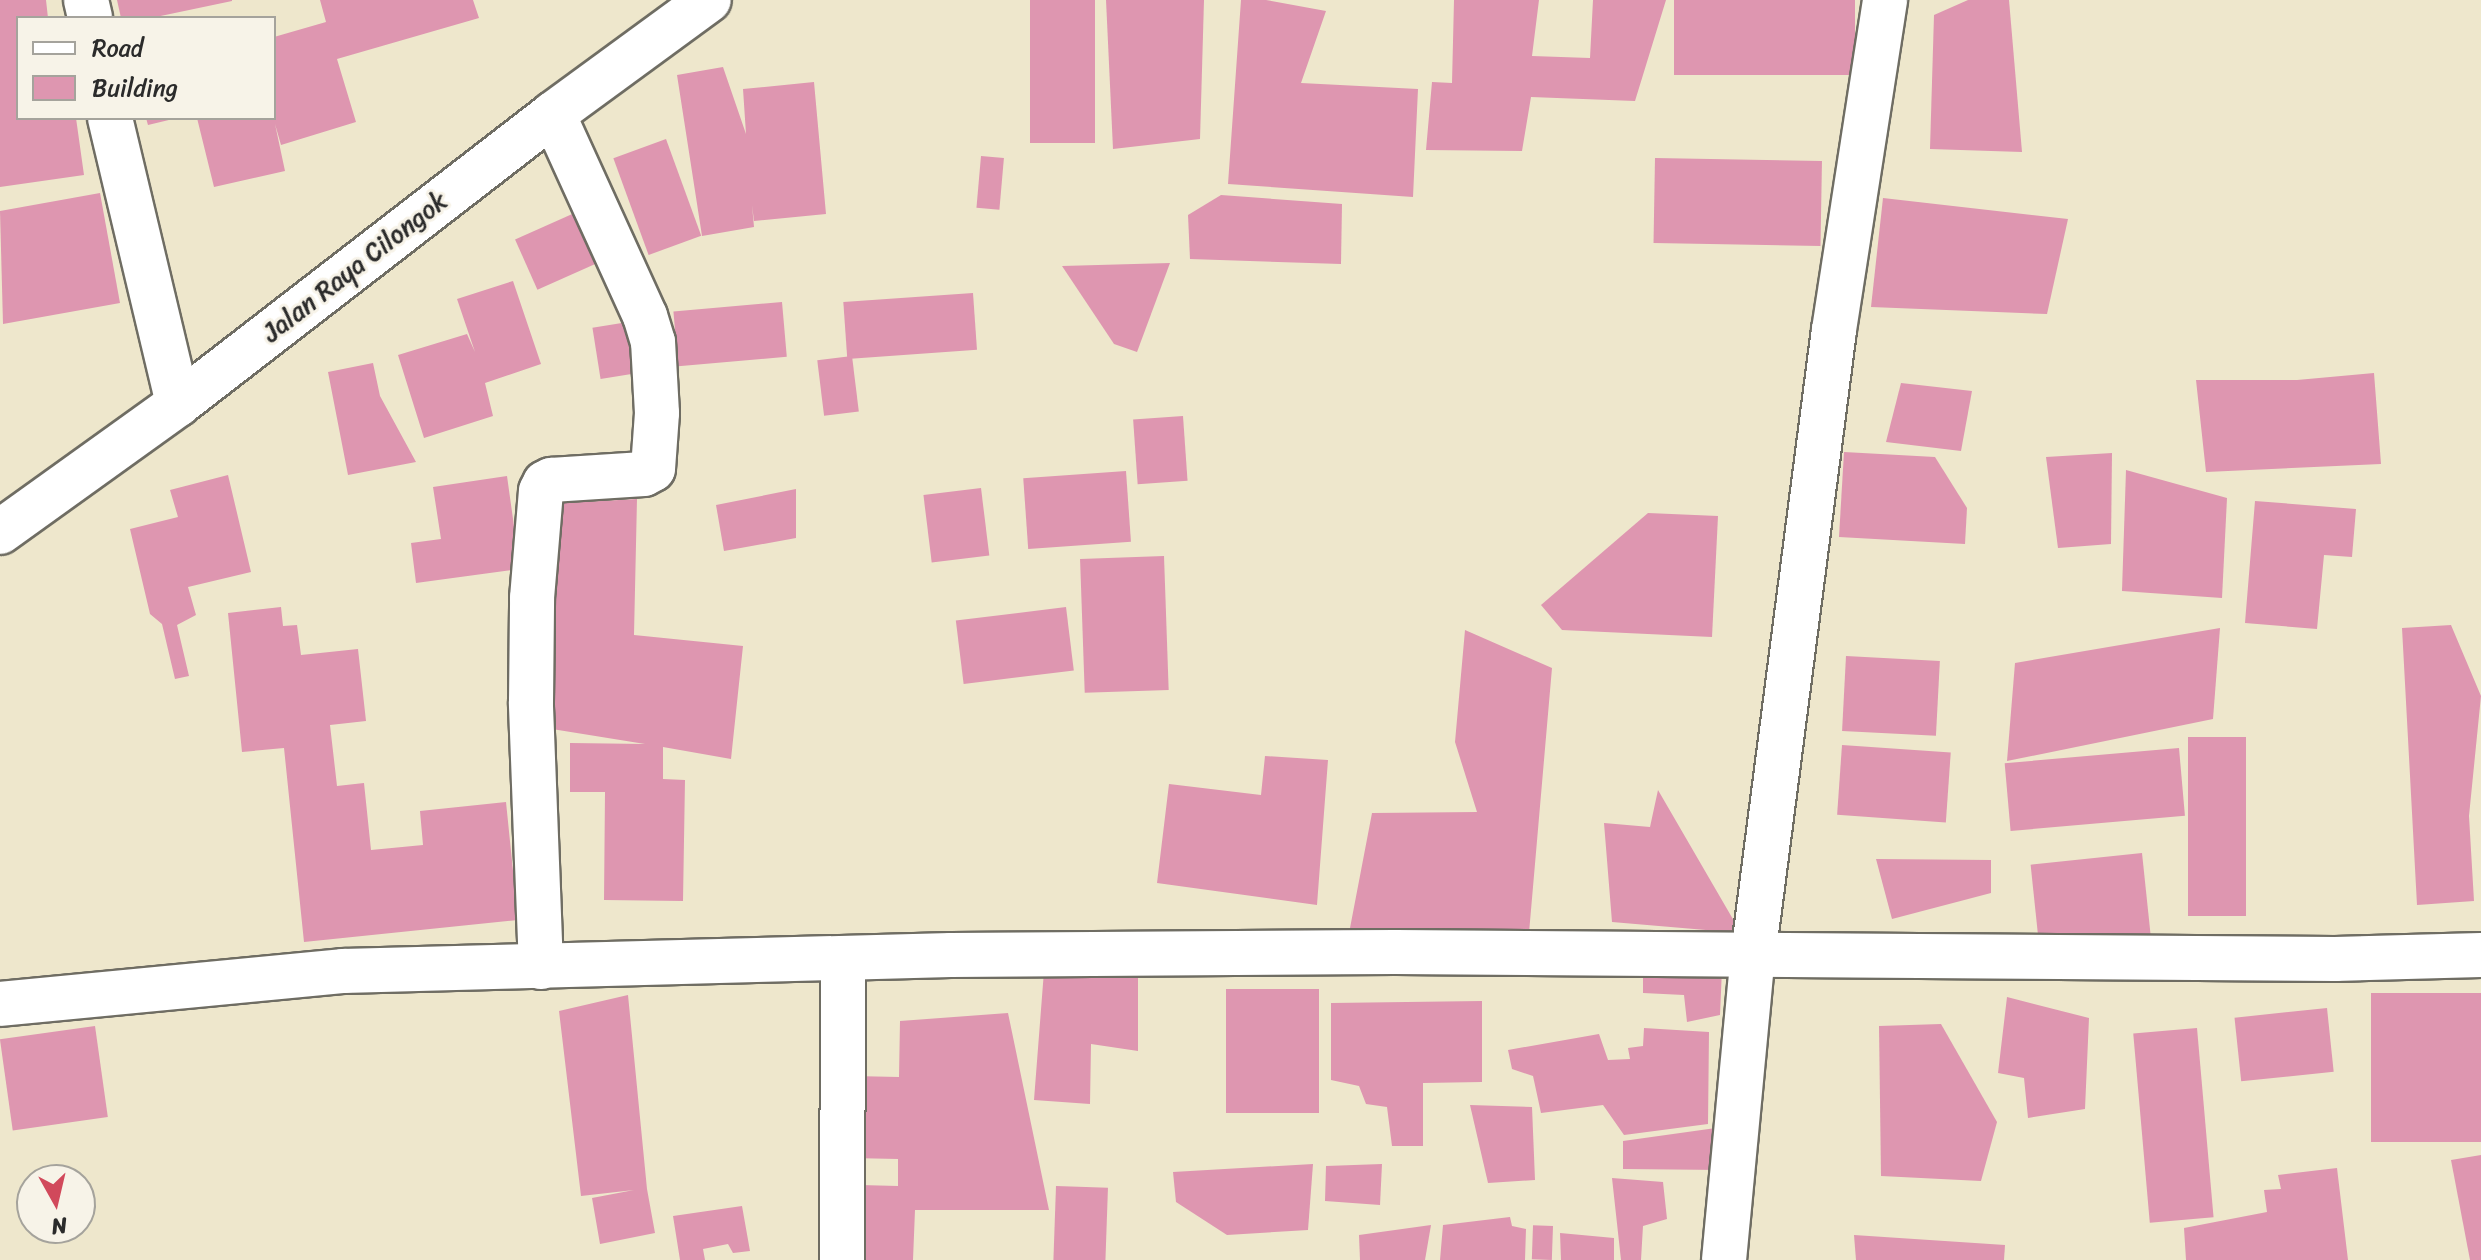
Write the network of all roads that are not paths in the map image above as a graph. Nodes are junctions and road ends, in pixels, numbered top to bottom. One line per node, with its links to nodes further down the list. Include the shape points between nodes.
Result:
1 (709, 0): 3 (main road, Jalan Raya Cilongok)
2 (1885, 0): 8 (main road, via 1834,330)
3 (553, 114): 5 (main road, Jalan Raya Cilongok); 10 (main road, via 645,316 653,342 657,413 653,469 644,474 551,480 541,491 531,702)
4 (110, 120): 5 (main road)
5 (178, 404): 6 (main road, Jalan Raya Cilongok)
6 (0, 532)
7 (2481, 955): 8 (main road)
8 (1753, 956): 9 (main road, via 1237,952); 13 (main road)
9 (843, 958): 10 (main road); 12 (main road)
10 (541, 967): 11 (main road, via 314,973)
11 (0, 1004)
12 (842, 1260)
13 (1724, 1260)

